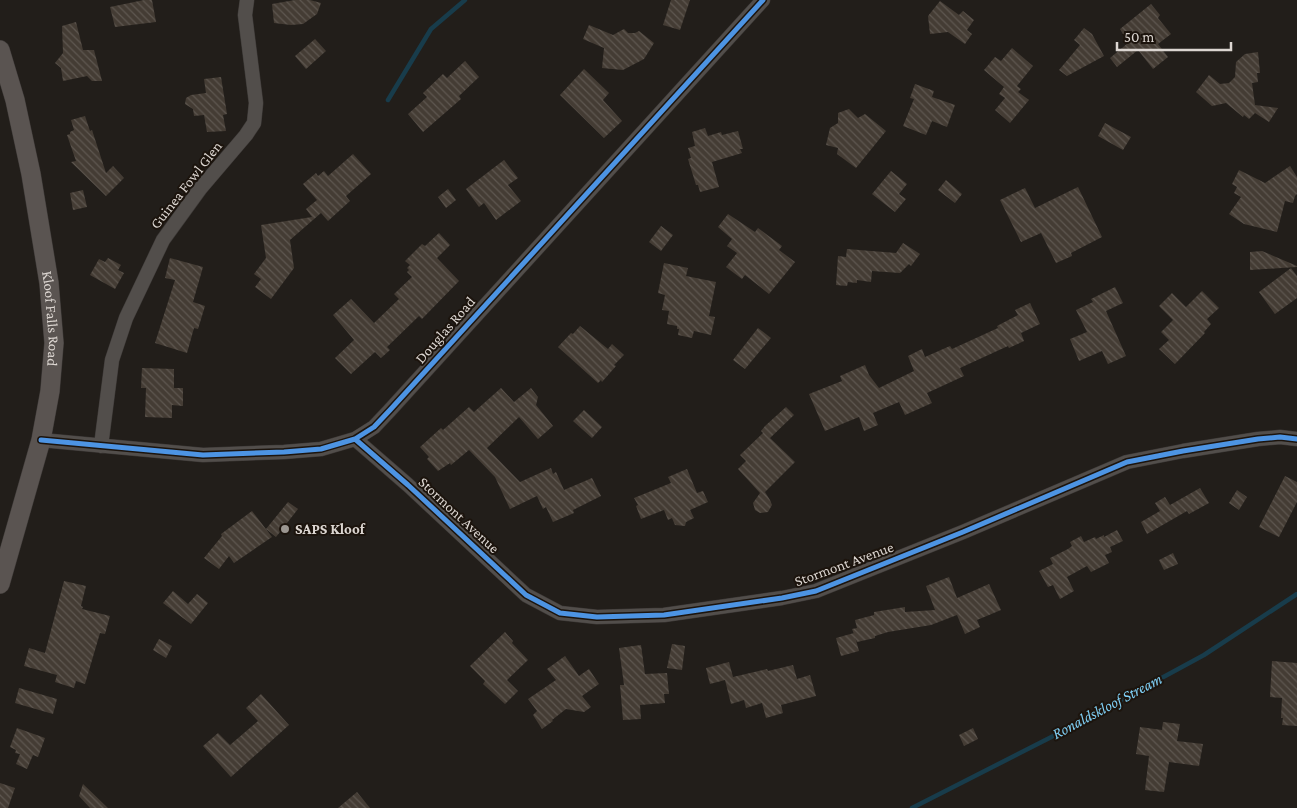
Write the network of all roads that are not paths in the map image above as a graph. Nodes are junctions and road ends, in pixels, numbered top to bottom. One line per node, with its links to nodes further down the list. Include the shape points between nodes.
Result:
1 (247, 0): 7 (street, Guinea Fowl Glen, via 245,15 256,103 254,123 200,189 159,248 126,318 112,360)
2 (763, 0): 4 (street, Douglas Road, via 390,410)
3 (0, 50): 6 (main road, Kloof Falls Road, via 31,174 49,283 54,343)
4 (355, 439): 5 (street, Stormont Avenue, via 526,595 560,613 597,617 664,615 816,591 1127,462 1258,439); 7 (street, Douglas Road, via 312,450 204,455)
5 (1297, 439)
6 (41, 440): 7 (street, Douglas Road); 8 (main road, Kloof Falls Road)
7 (101, 446)
8 (0, 584)

